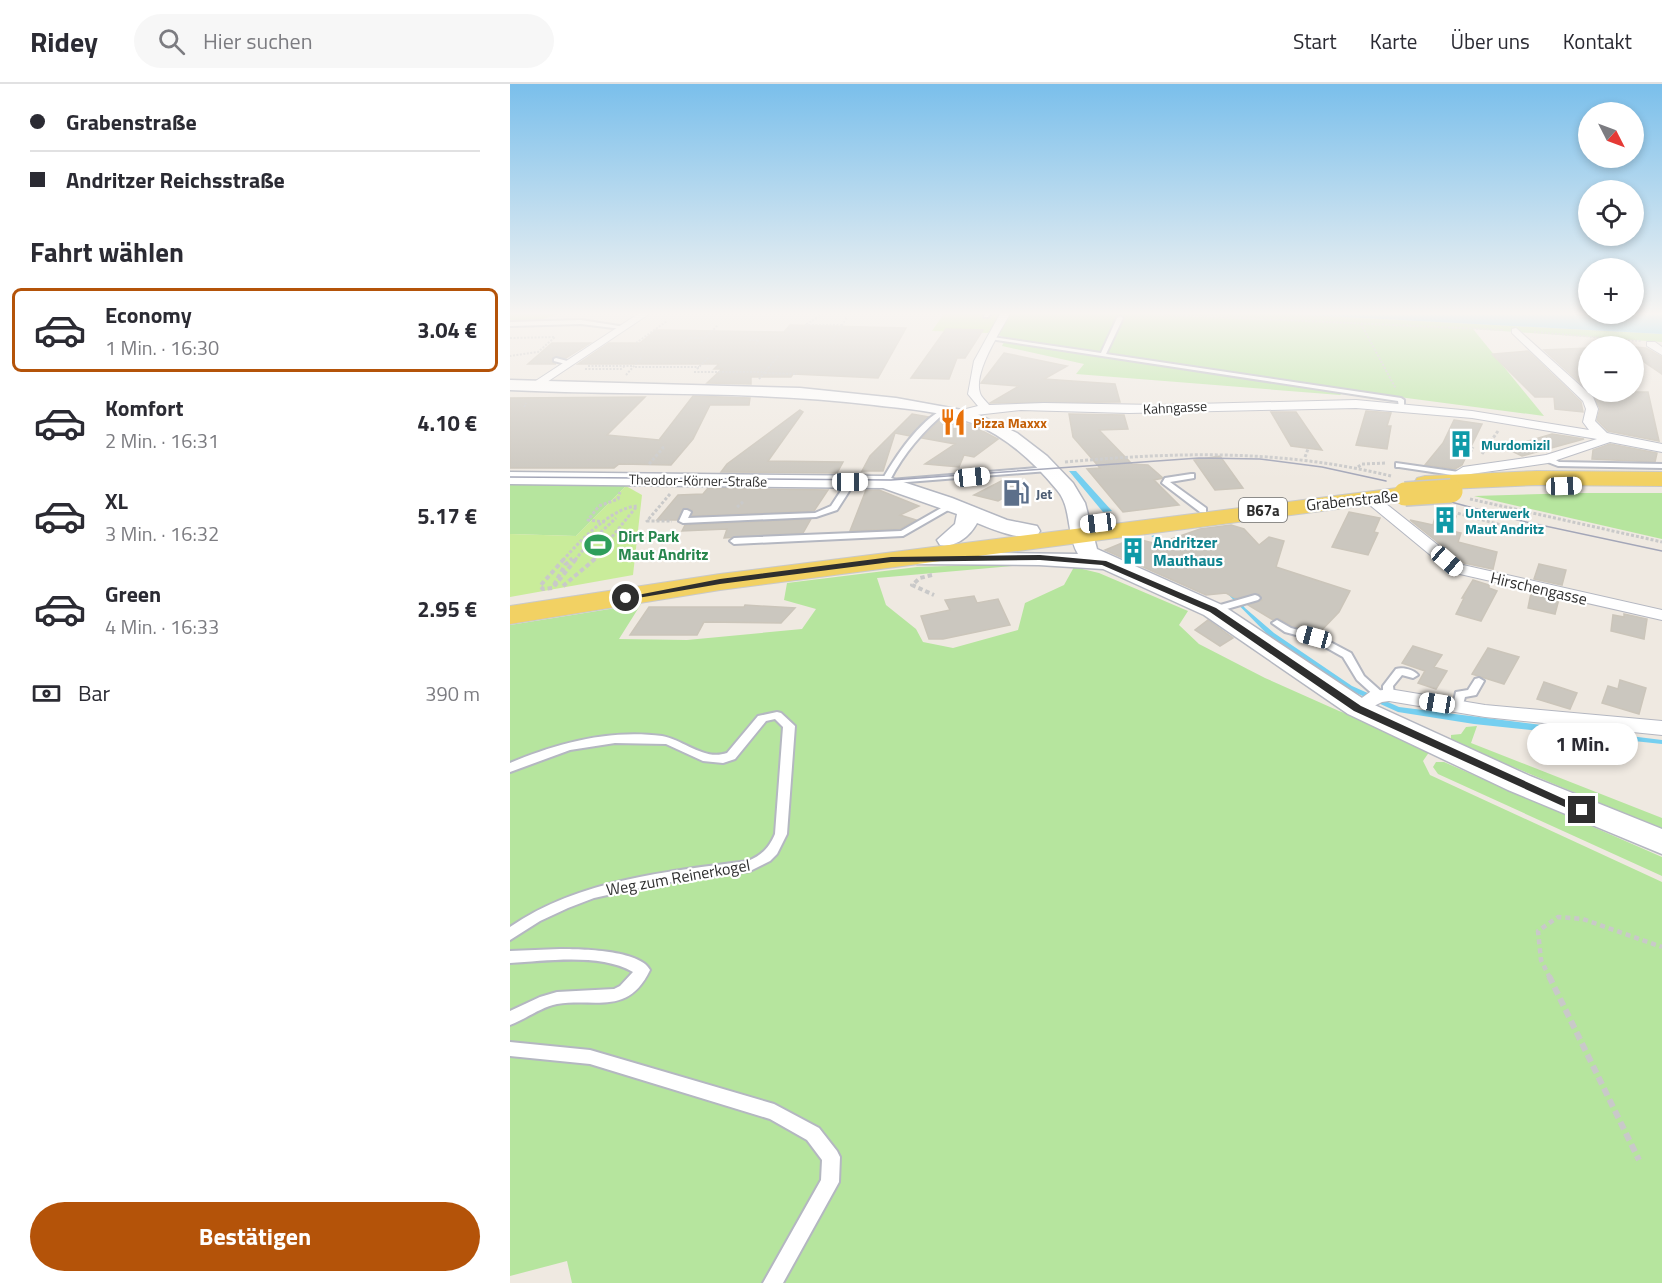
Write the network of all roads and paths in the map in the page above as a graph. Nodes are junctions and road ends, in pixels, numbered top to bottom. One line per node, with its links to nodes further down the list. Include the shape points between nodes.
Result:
1 (558, 368): 19 (street)
2 (606, 368): 3 (path)
3 (622, 368)
4 (632, 368): 15 (path)
5 (696, 368): 6 (path)
6 (699, 368): 12 (path)
7 (768, 368): 13 (path)
8 (978, 368): 23 (street, via 976,397)
9 (1183, 368): 21 (lane)
10 (1383, 368): 21 (path)
11 (1555, 368): 25 (street, via 1589,400 1589,422)
12 (694, 372): 13 (path); 16 (path)
13 (764, 373): 14 (path); 17 (path)
14 (797, 374)
15 (626, 375)
16 (689, 377)
17 (756, 381)
18 (510, 385): 19 (main road)
19 (534, 386): 23 (main road, via 806,392)
20 (526, 403): 22 (path)
21 (1401, 403): 23 (street, Kahngasse, via 1276,402 1133,409); 24 (street, Kahngasse)
22 (524, 407)
23 (970, 410): 35 (main road); 44 (lane, via 933,420)
24 (1505, 420): 25 (street, Kahngasse); 32 (path)
25 (1603, 437): 28 (street, Kahngasse); 38 (street, via 1604,441)
26 (661, 445): 30 (path, via 663,448)
27 (1473, 447): 42 (path)
28 (1662, 448)
29 (1308, 449): 31 (path)
30 (656, 455)
31 (1305, 457): 35 (path, via 1215,452); 37 (path)
32 (1475, 460)
33 (1375, 465): 37 (path)
34 (1399, 465): 42 (lane)
35 (1052, 466): 44 (lane, Theodor-Körner-Straße, via 939,480); 55 (main road, via 1071,493)
36 (1662, 466): 38 (lane)
37 (1358, 467): 45 (path)
38 (1548, 467): 41 (main road, Grabenstraße / B67a); 42 (main road, Grabenstraße / B67a)
39 (1191, 476): 49 (lane, via 1166,483)
40 (510, 478): 43 (main road, Theodor-Körner-Straße)
41 (1662, 479)
42 (1460, 481): 45 (main road, Grabenstraße / B67a, bridge); 48 (main road, Grabenstraße / B67a); 59 (path, via 1568,523)
43 (850, 482): 44 (main road, Theodor-Körner-Straße); 53 (lane, via 834,508 826,513)
44 (885, 482): 51 (main road, Theodor-Körner-Straße)
45 (1390, 483): 49 (main road, Grabenstraße / B67a); 55 (main road, Grabenstraße / B67a); 67 (street, Hirschengasse, via 1457,569)
46 (677, 486): 53 (path, via 647,521)
47 (623, 487): 54 (path, via 618,499 599,506 588,520)
48 (1662, 487)
49 (1203, 510): 55 (main road, Grabenstraße / B67a)
50 (623, 511): 54 (path); 62 (path, via 587,545); 62 (path, via 637,506 601,554 565,586)
51 (967, 511): 56 (main road, Theodor-Körner-Straße, via 1000,525); 57 (main road, via 969,519 964,527); 58 (lane, via 903,532)
52 (687, 512): 53 (lane)
53 (683, 520)
54 (606, 522): 62 (path, via 584,537 540,586 543,590)
55 (1081, 530): 56 (main road, Grabenstraße / B67a); 60 (main road, Grabenstraße / B67a); 61 (main road, via 1085,550)
56 (1029, 531): 57 (main road, Grabenstraße / B67a)
57 (948, 540): 64 (main road, Grabenstraße / B67a)
58 (734, 541)
59 (1662, 542)
60 (891, 560): 61 (main road, via 1040,558); 66 (main road, Grabenstraße / B67a)
61 (1103, 562): 65 (main road)
62 (553, 588)
63 (1255, 598): 65 (lane)
64 (510, 603)
65 (1222, 608): 71 (main road, via 1295,667)
66 (510, 615)
67 (1662, 615)
68 (1277, 623): 71 (lane, via 1347,655)
69 (1413, 675): 71 (lane, via 1400,671)
70 (1479, 681): 72 (lane, via 1472,693 1460,694)
71 (1375, 699): 72 (street); 75 (main road, via 1519,783)
72 (1458, 706): 73 (street)
73 (1662, 729)
74 (510, 768): 76 (lane, Weg zum Reinerkogel, via 565,747 627,738 670,741 706,759 724,759 731,756 762,718 777,715 789,726 781,834 775,851 765,860 750,866 611,887 541,915)
75 (1662, 842)
76 (510, 934)
77 (1662, 947): 81 (path, via 1563,916 1538,931 1541,960)
78 (510, 957): 79 (lane, via 573,954 633,962 643,970 636,984 618,996 556,998)
79 (510, 1018)
80 (510, 1049): 82 (lane, via 590,1057 774,1112 813,1134 831,1157 830,1182)
81 (1639, 1160)
82 (773, 1283)

